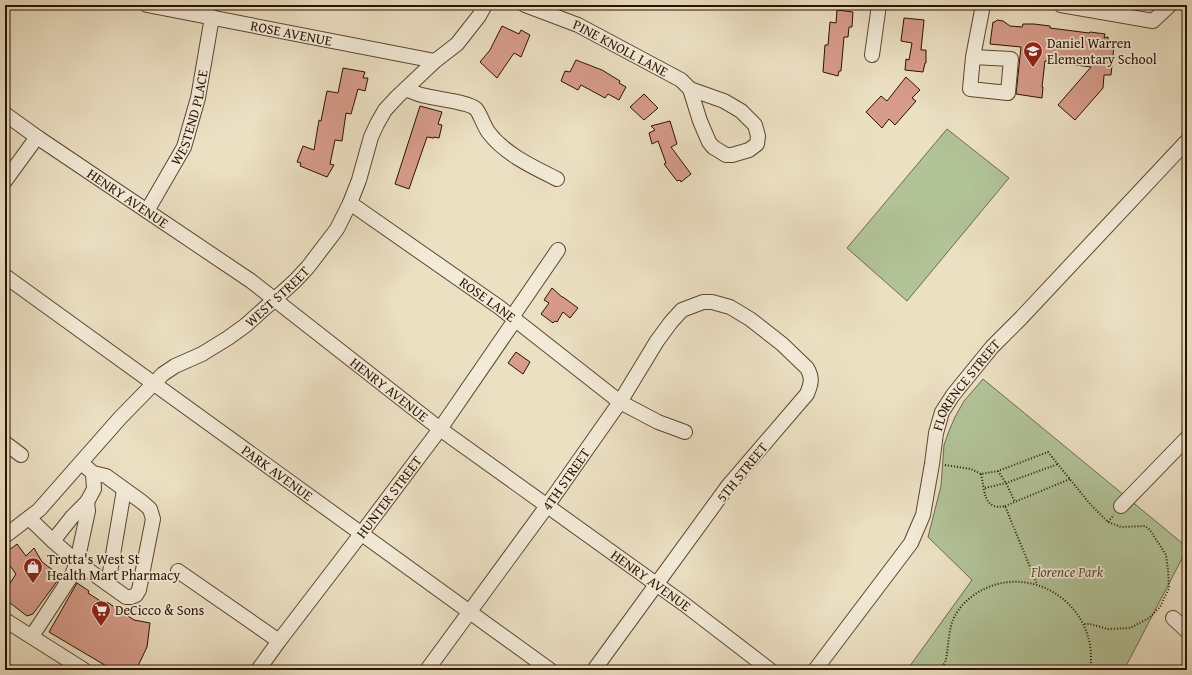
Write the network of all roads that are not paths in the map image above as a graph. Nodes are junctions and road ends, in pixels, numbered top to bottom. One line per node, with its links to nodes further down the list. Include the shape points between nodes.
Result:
1 (147, 5): 9 (street, ROSE AVENUE)
2 (485, 5): 12 (street, WEST STREET, via 457,44)
3 (525, 5): 14 (street, PINE KNOLL LANE, via 578,25 681,80)
4 (879, 5): 10 (street)
5 (982, 5): 11 (street)
6 (1061, 5): 8 (street)
7 (1170, 5): 8 (street, via 1153,21)
8 (1110, 9)
9 (212, 17): 12 (street, ROSE AVENUE); 21 (street, WESTEND PLACE, via 198,98 184,147)
10 (872, 55)
11 (973, 57)
12 (435, 61): 13 (street, WEST STREET)
13 (406, 89): 18 (street, via 477,109 493,138 522,161); 20 (street, WEST STREET, via 385,110 370,137)
14 (690, 89): 14 (street, PINE KNOLL LANE, via 700,121 713,147 726,155 732,155 749,150 757,144 755,125 741,111 724,101)
15 (5, 114): 16 (street, HENRY AVENUE)
16 (37, 137): 19 (street); 21 (street, HENRY AVENUE)
17 (1187, 141): 60 (street, FLORENCE STREET, via 992,347 953,395 942,412 936,433 923,515 911,543)
18 (557, 179)
19 (5, 181)
20 (350, 203): 24 (street, WEST STREET, via 337,229 319,253 295,281); 26 (street, ROSE LANE)
21 (147, 211): 24 (street, HENRY AVENUE, via 251,281)
22 (558, 250): 26 (street, HUNTER STREET)
23 (5, 276): 27 (street, PARK AVENUE)
24 (274, 300): 27 (street, WEST STREET, via 228,338 202,354 175,366); 29 (street, HENRY AVENUE)
25 (712, 302): 28 (street, 4TH STREET, via 703,302 682,310 657,341); 47 (street, 5TH STREET, via 730,307 782,344 807,368 812,383 807,394 728,486)
26 (514, 319): 28 (street, ROSE LANE); 29 (street, HUNTER STREET)
27 (153, 384): 34 (street, WEST STREET); 41 (street, PARK AVENUE)
28 (620, 402): 30 (street, ROSE LANE, via 658,422); 38 (street, 4TH STREET)
29 (440, 429): 38 (street, HENRY AVENUE); 41 (street, HUNTER STREET)
30 (685, 432)
31 (1187, 438): 39 (street)
32 (5, 444): 33 (street)
33 (21, 455)
34 (81, 463): 35 (street); 40 (street, WEST STREET)
35 (92, 473): 36 (street, via 106,476); 37 (street, via 94,489)
36 (124, 490): 46 (street); 46 (street, via 150,509 153,519 136,595 126,597)
37 (87, 502): 43 (street); 44 (street, via 88,511)
38 (547, 506): 47 (street, HENRY AVENUE); 48 (street, 4TH STREET)
39 (1121, 506)
40 (29, 518): 42 (street, WEST STREET); 43 (street)
41 (361, 534): 48 (street, PARK AVENUE); 53 (street, HUNTER STREET)
42 (5, 536)
43 (53, 540): 44 (street)
44 (77, 562): 46 (street); 52 (street, via 72,575)
45 (178, 571): 53 (street)
46 (108, 584)
47 (657, 584): 58 (street, 5TH STREET); 59 (street, HENRY AVENUE)
48 (470, 613): 56 (street, 4TH STREET); 57 (street, PARK AVENUE)
49 (1173, 618): 51 (street)
50 (5, 620): 52 (street)
51 (1187, 631)
52 (32, 636): 54 (street)
53 (279, 641): 55 (street, HUNTER STREET)
54 (84, 670)
55 (258, 670)
56 (427, 670)
57 (550, 670)
58 (594, 670)
59 (770, 670)
60 (815, 670)

